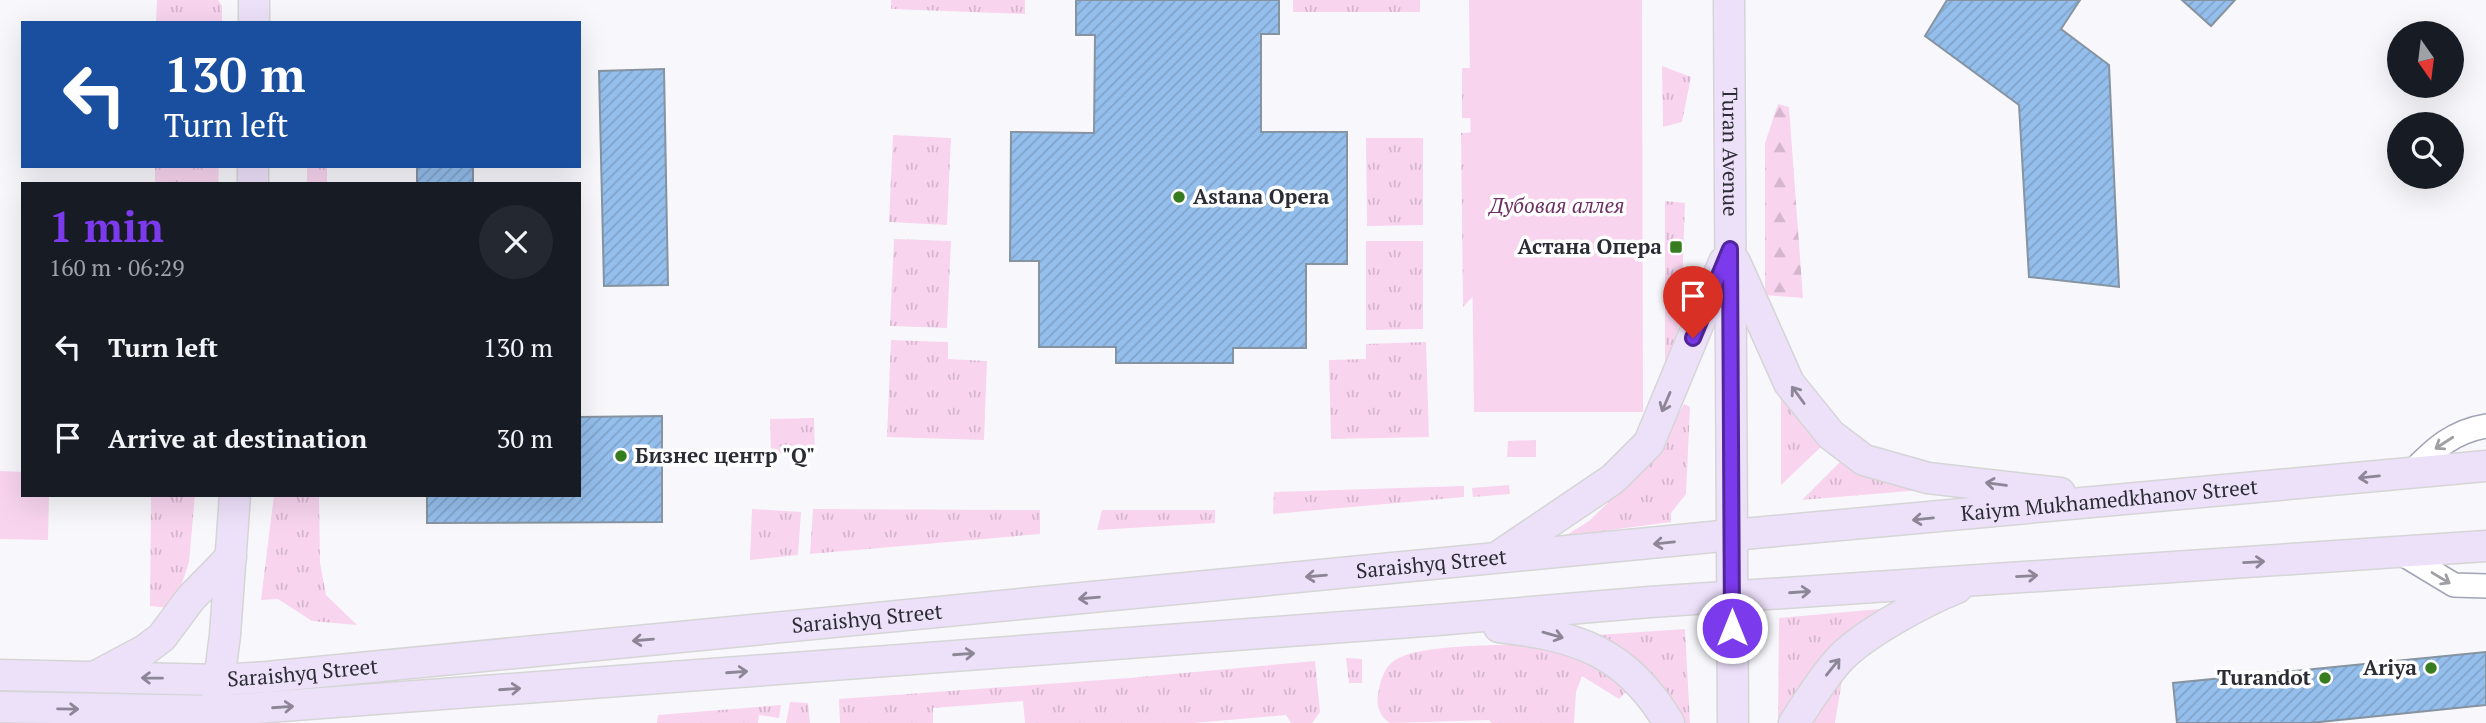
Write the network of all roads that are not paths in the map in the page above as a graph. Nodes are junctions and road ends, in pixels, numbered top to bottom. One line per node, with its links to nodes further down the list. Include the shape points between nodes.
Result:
1 (254, 0): 3 (main road)
2 (1729, 0): 4 (main road, Turan Avenue)
3 (254, 21)
4 (1730, 249): 9 (main road, one-way to 4, via 1928,478 1864,460 1830,435 1789,383); 10 (main road, Turan Avenue); 14 (main road, one-way to 14, via 1649,443 1613,480)
5 (2486, 426): 7 (street, one-way to 7, via 2444,441)
6 (2486, 466): 7 (main road, Kaiym Mukhamedkhanov Street)
7 (2411, 473): 9 (main road, Kaiym Mukhamedkhanov Street, one-way to 9)
8 (235, 497): 13 (main road)
9 (2112, 500): 10 (main road, Kaiym Mukhamedkhanov Street, one-way to 10)
10 (1732, 536): 14 (main road, Saraishyq Street, one-way to 14); 17 (main road, Turan Avenue)
11 (2486, 546): 12 (main road)
12 (2401, 554): 15 (main road, one-way to 12); 16 (street, one-way to 16, via 2454,585)
13 (231, 557): 20 (main road, via 191,598 162,637); 21 (main road)
14 (1494, 559): 21 (main road, Saraishyq Street, one-way to 21)
15 (1978, 579): 17 (main road, one-way to 15); 26 (main road, one-way to 15, via 1840,659 1927,600)
16 (2486, 586)
17 (1732, 597): 18 (main road, Saraishyq Street); 25 (main road, Turan Avenue)
18 (1437, 620): 23 (main road, Saraishyq Street, one-way to 18); 24 (main road, one-way to 24, via 1545,632 1587,646 1643,685)
19 (0, 675): 20 (main road, Saraishyq Street)
20 (94, 677): 21 (main road, Saraishyq Street, one-way to 20)
21 (220, 680): 23 (main road)
22 (0, 707): 23 (main road, Saraishyq Street, one-way to 23)
23 (214, 717)
24 (1669, 723)
25 (1733, 723)
26 (1794, 723)

